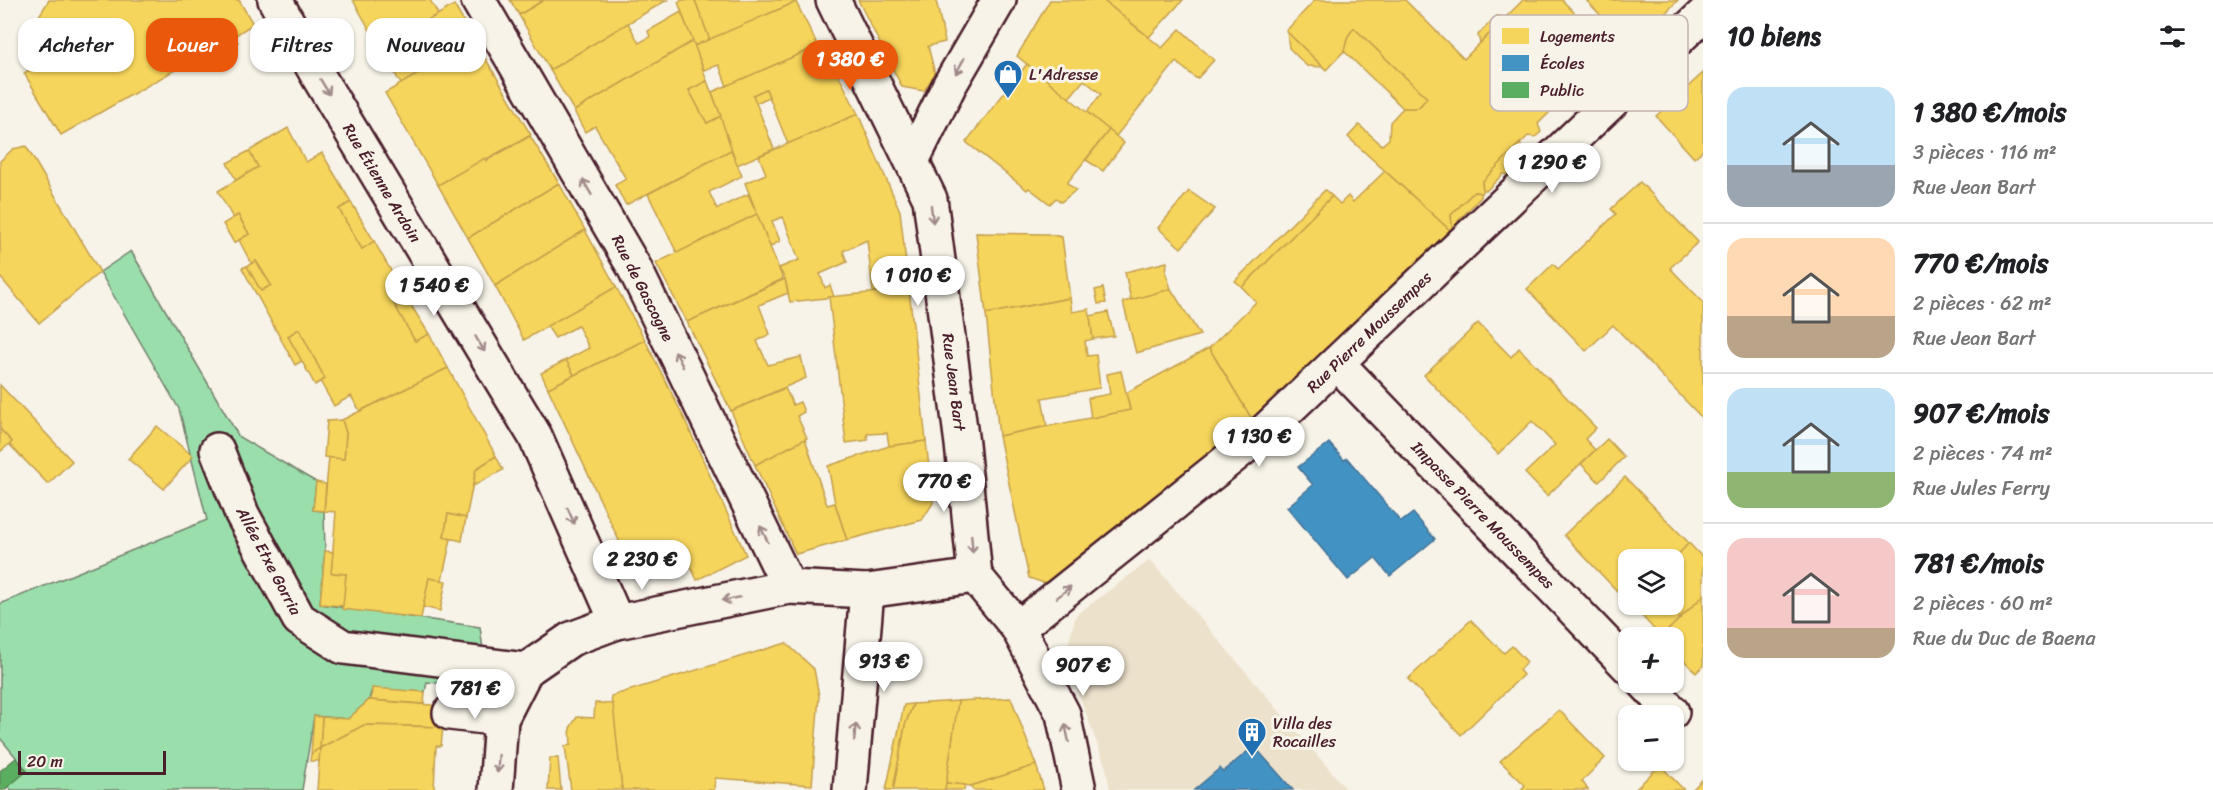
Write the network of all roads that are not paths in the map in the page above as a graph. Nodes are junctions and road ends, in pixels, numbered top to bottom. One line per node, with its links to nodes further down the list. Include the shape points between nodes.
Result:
1 (275, 0): 14 (street, Rue Étienne Ardoin, one-way to 14, via 535,436)
2 (478, 0): 12 (street, Rue de Gascogne, one-way to 2, via 634,267)
3 (833, 0): 8 (street, Rue Jean Bart)
4 (991, 5): 8 (street, one-way to 8)
5 (1703, 15): 6 (street, Rue Pierre Moussempes)
6 (1688, 29)
7 (1602, 111): 9 (street, Rue Pierre Moussempes)
8 (913, 159): 11 (street, Rue Jean Bart, one-way to 11, via 930,199)
9 (1337, 363): 15 (street, Rue Pierre Moussempes, one-way to 9, via 1266,430); 16 (street, Impasse Pierre Moussempes)
10 (217, 450): 17 (street, Allée Etxe Gorria, via 242,514 298,619 343,647)
11 (975, 576): 13 (street); 15 (street)
12 (789, 587): 13 (street); 14 (street, one-way to 14)
13 (867, 591): 23 (street, one-way to 13)
14 (617, 622): 17 (street, via 571,639)
15 (1018, 628): 24 (street, one-way to 15, via 1063,714)
16 (1618, 656)
17 (526, 670): 21 (street)
18 (1654, 693): 19 (street)
19 (1665, 705)
20 (450, 713): 21 (street)
21 (501, 719): 22 (street, one-way to 22)
22 (496, 790)
23 (850, 790)
24 (1079, 790)

